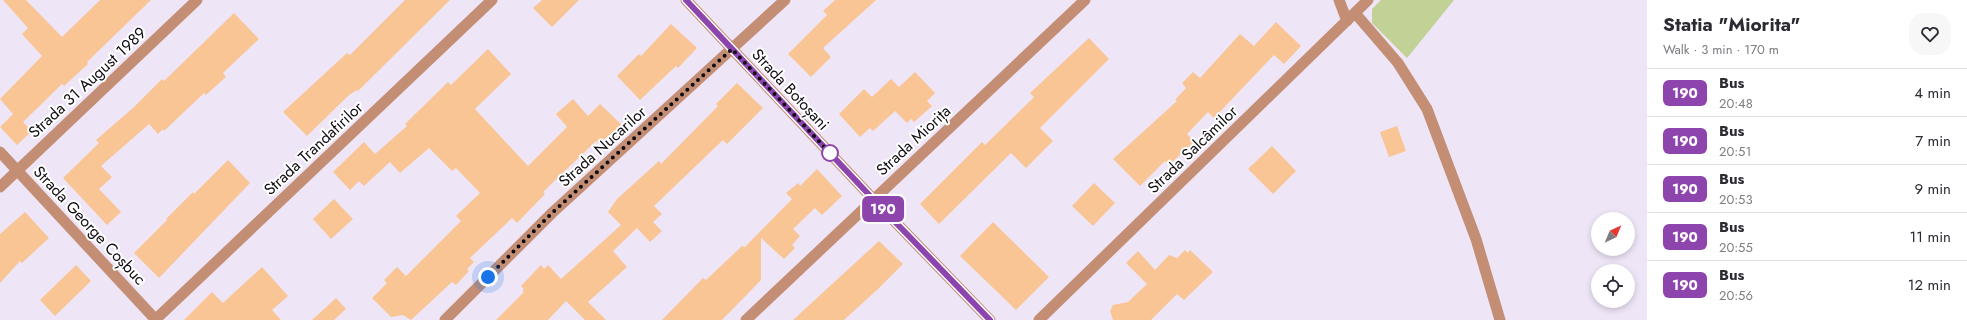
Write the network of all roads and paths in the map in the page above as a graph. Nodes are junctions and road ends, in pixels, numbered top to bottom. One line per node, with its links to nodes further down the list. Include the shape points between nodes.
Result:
1 (197, 0): 12 (street, Strada 31 August 1989)
2 (492, 0): 15 (street, Strada Trandafirilor)
3 (686, 0): 10 (street, Strada Botoșani)
4 (786, 0): 10 (street, Strada Nucarilor)
5 (1085, 0): 14 (street, Strada Miorița)
6 (1339, 0): 9 (street)
7 (1368, 0): 8 (street, Strada Salcâmilor)
8 (1355, 13): 9 (street, Strada Salcâmilor); 20 (street, via 1398,63 1427,109 1476,239)
9 (1347, 21): 19 (street, Strada Salcâmilor)
10 (732, 49): 14 (street, Strada Botoșani); 16 (street, Strada Nucarilor, via 552,213)
11 (0, 152): 12 (street, Strada George Coșbuc)
12 (17, 170): 13 (street, Strada 31 August 1989); 15 (street, Strada George Coșbuc)
13 (0, 187)
14 (873, 199): 17 (street, Strada Miorița); 18 (street, Strada Botoșani)
15 (155, 320)
16 (445, 320)
17 (746, 320)
18 (990, 320)
19 (1039, 320)
20 (1500, 320)

